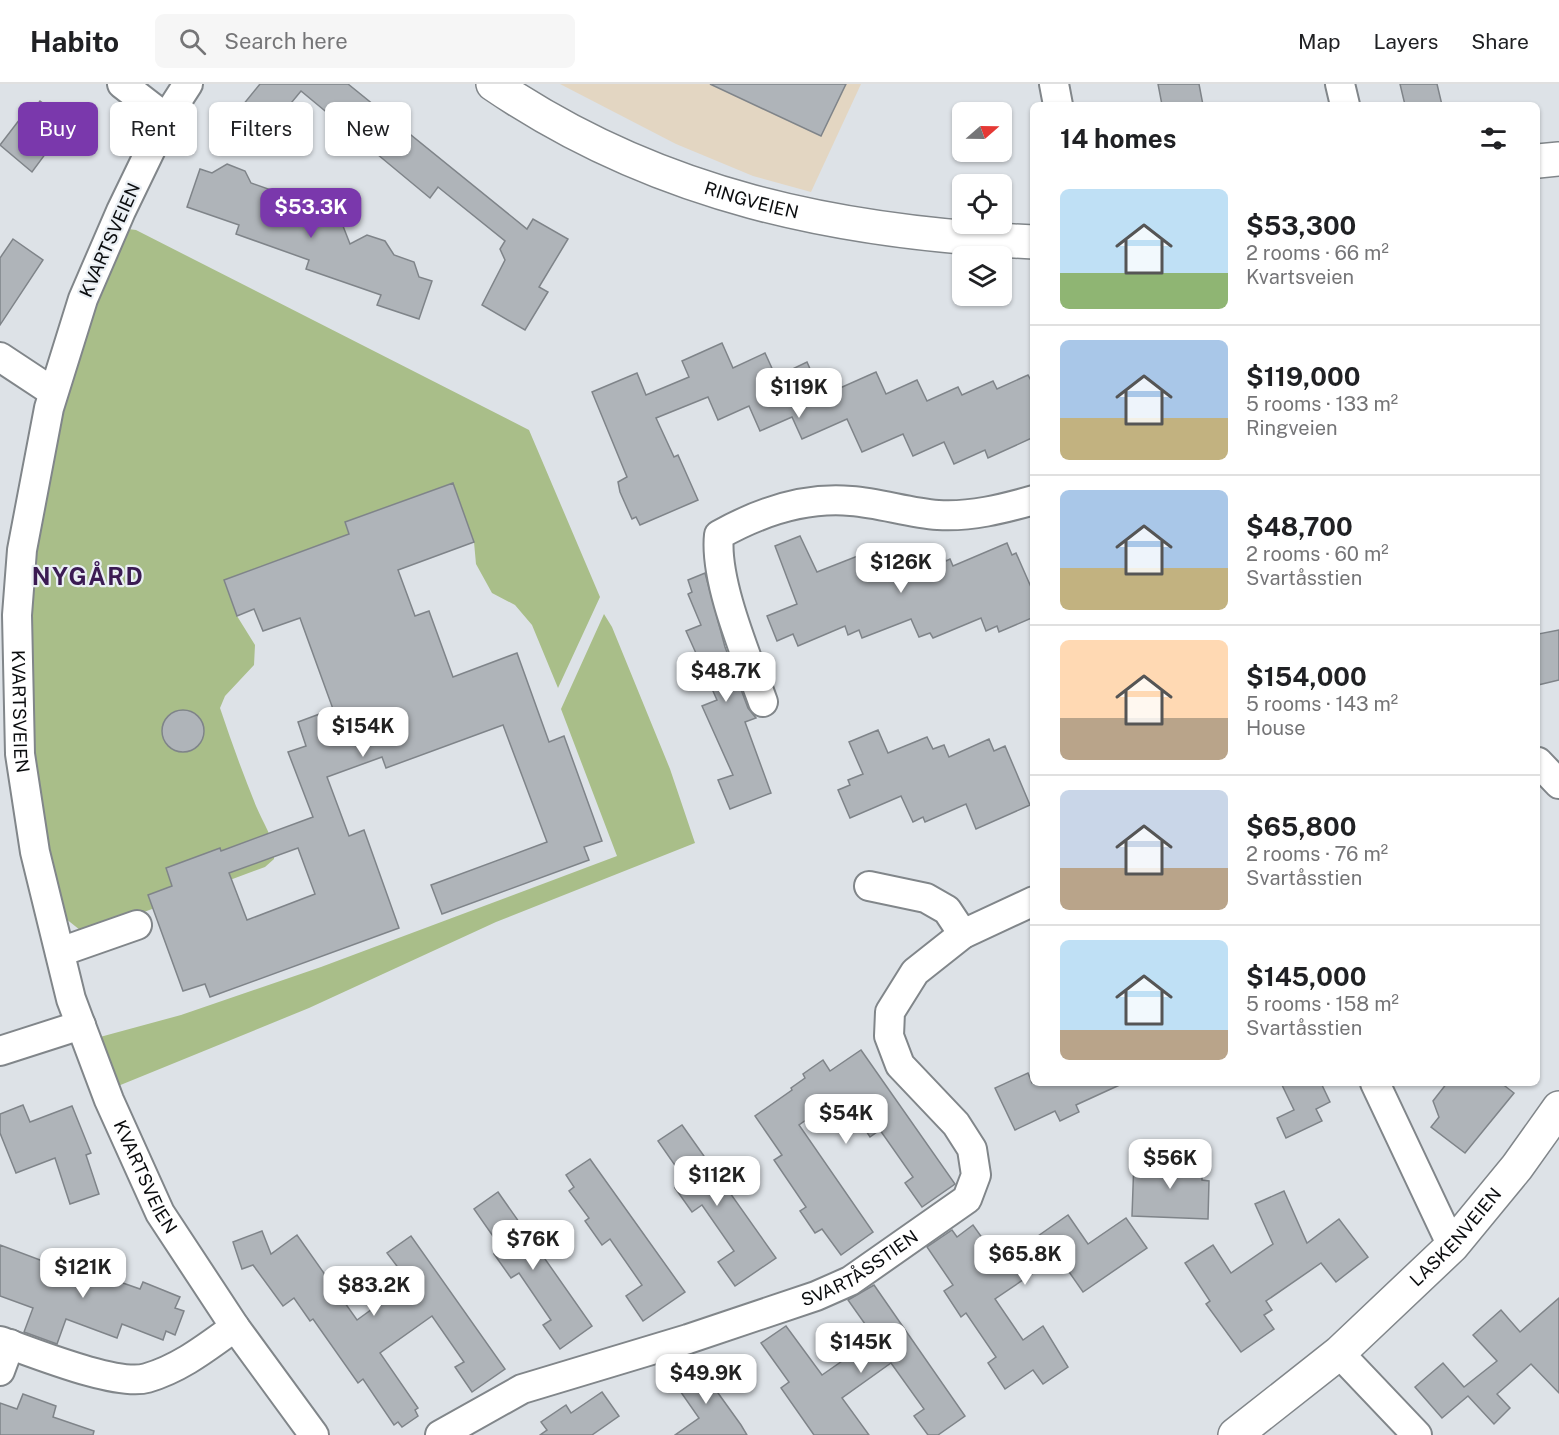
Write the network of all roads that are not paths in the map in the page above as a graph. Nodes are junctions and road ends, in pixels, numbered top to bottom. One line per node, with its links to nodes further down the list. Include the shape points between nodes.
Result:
1 (122, 84): 6 (street)
2 (188, 84): 7 (street, KVARTSVEIEN)
3 (493, 84): 13 (main road, RINGVEIEN, via 543,116 636,162 752,203 823,220)
4 (1054, 84): 8 (street)
5 (1340, 84): 9 (street)
6 (145, 102)
7 (176, 102)
8 (1057, 102)
9 (1344, 102)
10 (148, 156): 15 (street, KVARTSVEIEN, via 83,299)
11 (1559, 159): 12 (main road)
12 (1540, 161)
13 (1030, 242)
14 (0, 357): 15 (street)
15 (52, 392): 18 (street, KVARTSVEIEN, via 22,550)
16 (1030, 501): 17 (street, via 974,515 939,515 851,501 800,504 749,518 719,535 718,547 733,615)
17 (763, 702)
18 (10, 752): 25 (street, KVARTSVEIEN)
19 (1540, 764): 20 (street)
20 (1559, 784)
21 (869, 886): 24 (street, via 926,898 946,910)
22 (1030, 903): 24 (street, SVARTÅSSTIEN)
23 (137, 925): 25 (street)
24 (963, 934): 36 (street, SVARTÅSSTIEN, via 915,972 890,1012 889,1036 900,1065 956,1124 972,1149 976,1175 967,1198 850,1281 688,1339 522,1389)
25 (60, 952): 26 (street, KVARTSVEIEN, via 70,999)
26 (81, 1025): 27 (street); 31 (street, KVARTSVEIEN, via 109,1100 160,1213)
27 (0, 1051)
28 (1376, 1086): 30 (street)
29 (1559, 1108): 30 (main road, LASKENVEIEN)
30 (1452, 1246): 33 (main road, LASKENVEIEN)
31 (235, 1326): 32 (street, via 184,1363 145,1379 95,1374); 35 (street, KVARTSVEIEN)
32 (5, 1342): 34 (street)
33 (1339, 1353): 37 (main road, LASKENVEIEN); 38 (street)
34 (0, 1371)
35 (314, 1435)
36 (440, 1435)
37 (1235, 1435)
38 (1418, 1435)

